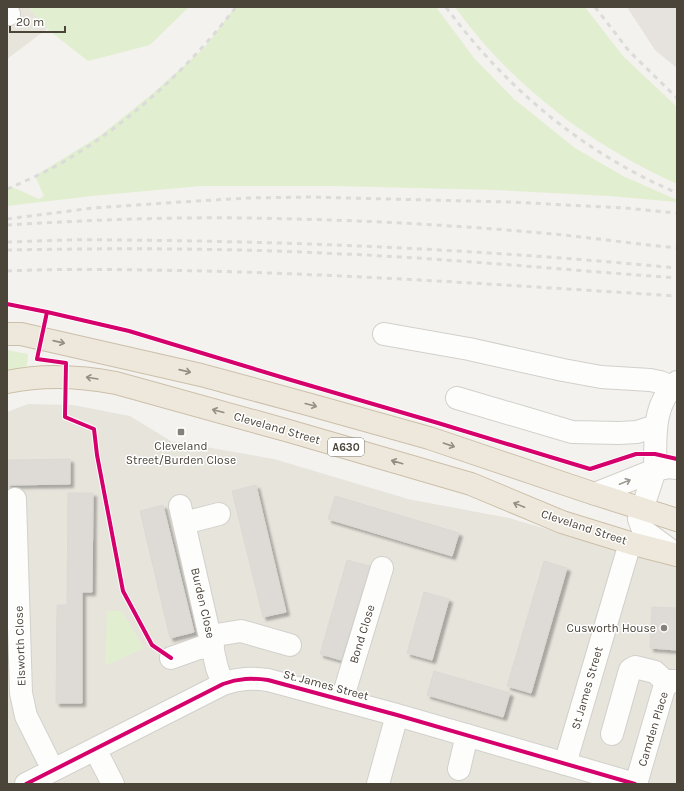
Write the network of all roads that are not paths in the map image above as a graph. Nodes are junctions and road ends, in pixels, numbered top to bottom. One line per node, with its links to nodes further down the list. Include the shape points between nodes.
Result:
1 (7, 334): 9 (highway, A630, one-way to 9, via 21,334 193,373 311,404 429,438)
2 (384, 334): 4 (street, via 469,349 563,370)
3 (7, 382): 14 (highway, Cleveland Street / A630, one-way to 3, via 562,522 471,484 116,383 65,376)
4 (675, 384): 6 (street, via 658,412)
5 (457, 398): 6 (street, via 572,432 637,432)
6 (656, 426): 8 (street)
7 (677, 468): 8 (street)
8 (655, 470): 9 (street, one-way to 8); 10 (street)
9 (595, 494): 10 (highway, A630)
10 (643, 508): 13 (highway, A630); 15 (street, via 639,519 643,530)
11 (13, 509): 17 (street, Elsworth Close)
12 (220, 514): 18 (street, Burden Close, via 182,514)
13 (677, 520)
14 (630, 543): 15 (highway, Cleveland Street / A630); 28 (street, St James Street)
15 (677, 555)
16 (382, 568): 23 (street, Bond Close)
17 (13, 632): 30 (street, Elsworth Close, via 26,716)
18 (211, 641): 19 (street, via 241,631); 20 (street); 22 (street, Burden Close)
19 (290, 645)
20 (171, 658)
21 (672, 682): 25 (street, via 655,672 635,666 630,670); 34 (street, Camden Place, via 664,688)
22 (223, 684): 23 (street, St. James Street, via 237,679 268,680); 27 (street, St. James Street)
23 (342, 700): 24 (street, St. James Street)
24 (396, 715): 26 (street, St. James Street); 33 (street)
25 (612, 734)
26 (467, 736): 28 (street, St. James Street); 29 (street)
27 (95, 749): 30 (street, St. James Street); 32 (street)
28 (565, 764): 34 (street, St. James Street)
29 (459, 769)
30 (53, 770): 31 (street, St. James Street)
31 (26, 784)
32 (113, 784)
33 (378, 784)
34 (636, 784)

